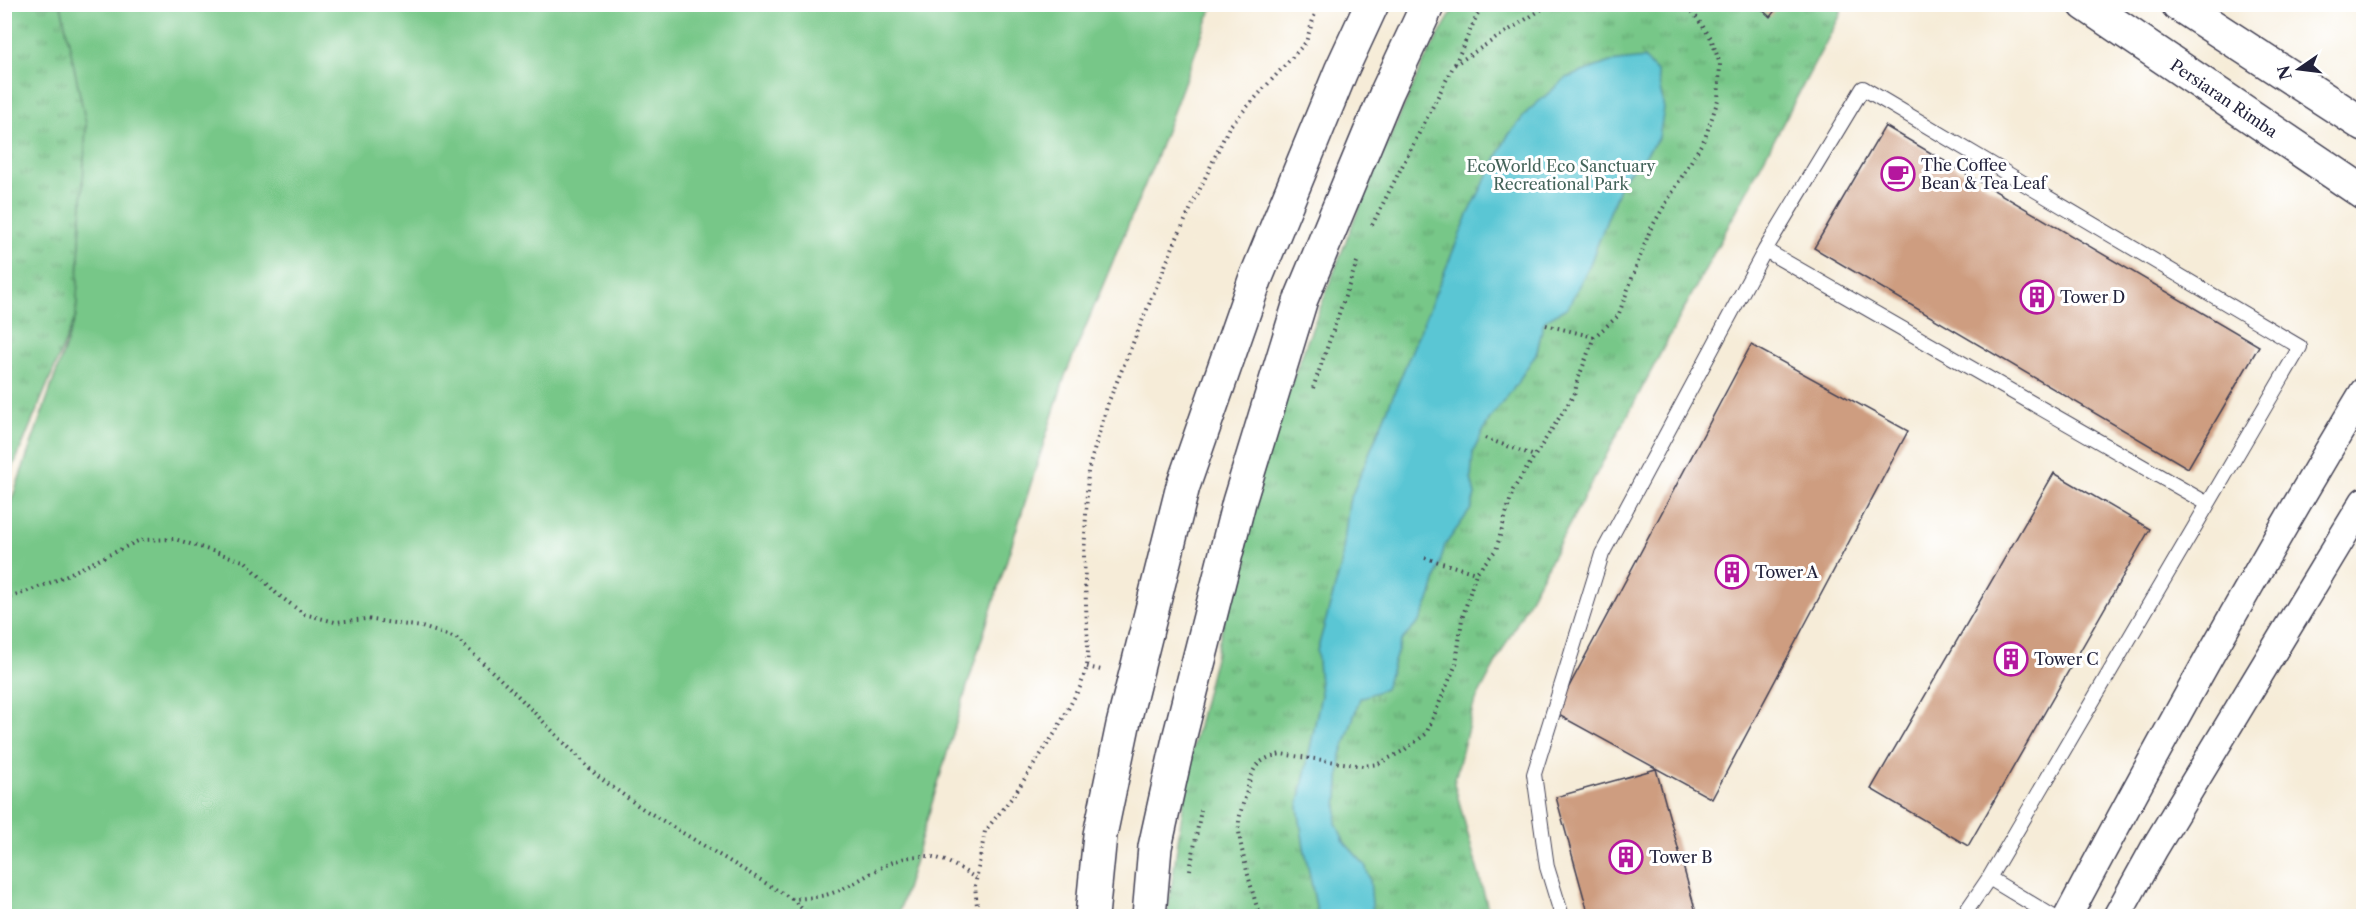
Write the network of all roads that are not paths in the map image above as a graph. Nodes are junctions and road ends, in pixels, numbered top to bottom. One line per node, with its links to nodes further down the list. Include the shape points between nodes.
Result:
1 (1372, 4): 12 (street, via 1255,280 1183,486 1120,736 1100,835)
2 (1428, 4): 13 (street, via 1387,92 1294,321 1239,502 1179,739 1155,847)
3 (2085, 4): 6 (street, Persiaran Rimba)
4 (2178, 4): 5 (street)
5 (2364, 125)
6 (2364, 193)
7 (1765, 250): 10 (lane); 10 (lane, via 1863,88 2300,347); 14 (lane, via 1602,554 1534,774 1547,867)
8 (2364, 391): 17 (street, via 2167,731)
9 (2364, 501): 18 (street)
10 (2208, 504): 11 (lane)
11 (1989, 878): 15 (lane); 16 (lane)
12 (1092, 916)
13 (1149, 916)
14 (1562, 916)
15 (1963, 916)
16 (2052, 916)
17 (2068, 916)
18 (2117, 916)

